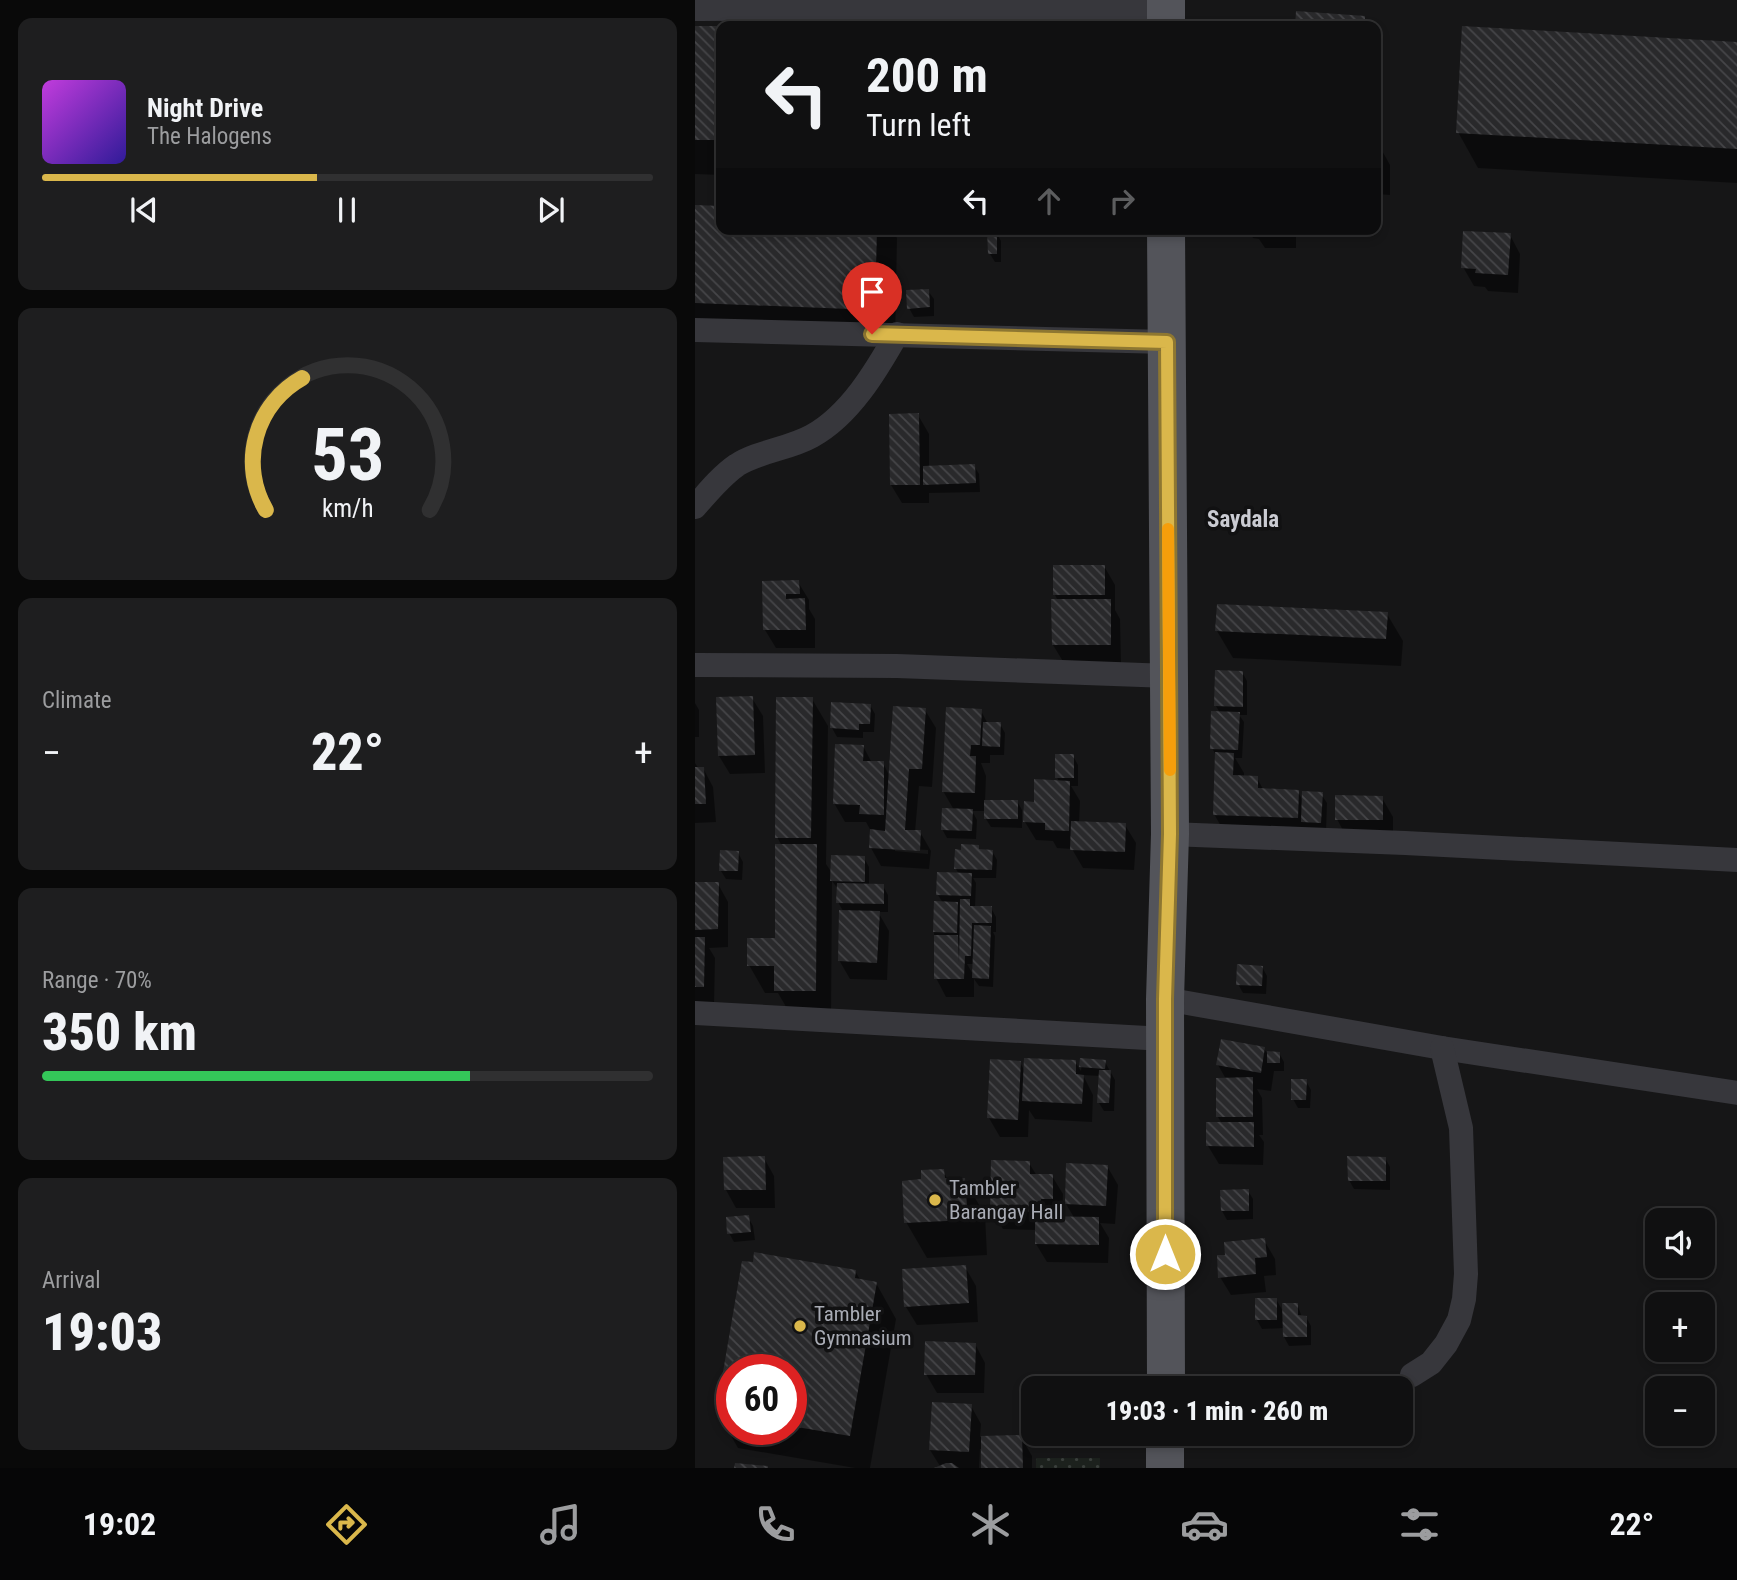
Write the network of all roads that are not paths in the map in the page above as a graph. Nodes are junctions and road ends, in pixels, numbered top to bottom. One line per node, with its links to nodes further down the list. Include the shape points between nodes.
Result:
1 (695, 9): 2 (street)
2 (1166, 11)
3 (1166, 235): 6 (main road)
4 (695, 330): 5 (street)
5 (897, 334): 6 (street); 7 (street, via 858,395 836,418 811,436 738,465)
6 (1167, 342): 9 (main road)
7 (695, 507)
8 (695, 665): 9 (street, via 897,666)
9 (1169, 676): 10 (main road)
10 (1170, 834): 11 (street); 12 (main road)
11 (1737, 860)
12 (1165, 999): 14 (main road); 15 (street)
13 (695, 1013): 14 (street)
14 (1165, 1039): 18 (main road)
15 (1442, 1048): 16 (street); 17 (street, via 1460,1128 1464,1299 1446,1344 1431,1363)
16 (1737, 1093)
17 (1411, 1375)
18 (1166, 1376)
19 (1165, 1446): 20 (main road)
20 (1165, 1468)

